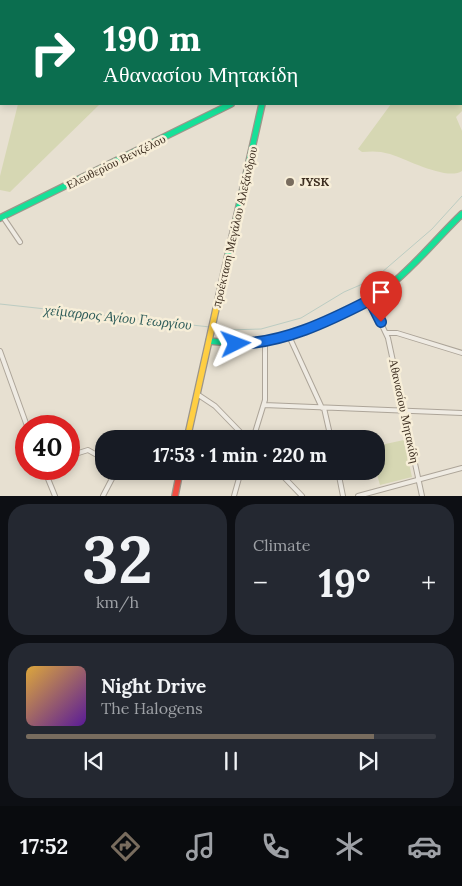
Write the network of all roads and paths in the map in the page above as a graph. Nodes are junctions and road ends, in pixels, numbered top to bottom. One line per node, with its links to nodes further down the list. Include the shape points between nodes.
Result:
1 (228, 105): 4 (main road, Ελευθερίου Βενιζέλου)
2 (262, 105): 9 (main road, προέκταση Μεγάλου Αλεξάνδρου)
3 (462, 214): 6 (main road, via 414,264)
4 (1, 217): 5 (street)
5 (20, 242)
6 (370, 300): 7 (street, Αθανασίου Μητακίδη); 8 (main road)
7 (386, 333): 12 (street, via 397,333); 16 (street, Αθανασίου Μητακίδη)
8 (289, 336): 10 (main road); 15 (street)
9 (210, 338): 10 (main road, via 236,344); 13 (main road, προέκταση Μεγάλου Αλεξάνδρου)
10 (265, 342): 14 (street)
11 (0, 351): 18 (street)
12 (462, 353)
13 (197, 394): 19 (main road, προέκταση Μεγάλου Αλεξάνδρου); 20 (street)
14 (264, 405): 15 (street); 21 (street)
15 (323, 408): 16 (street); 22 (street)
16 (404, 412): 17 (street); 32 (street, Αθανασίου Μητακίδη)
17 (462, 413)
18 (23, 415)
19 (189, 430)
20 (238, 430)
21 (256, 430)
22 (329, 430)
23 (80, 453): 24 (street, via 88,450)
24 (95, 454)
25 (462, 468): 32 (street)
26 (48, 480): 34 (street)
27 (111, 480): 35 (street)
28 (178, 480): 36 (main road)
29 (238, 480): 37 (street)
30 (287, 480): 38 (street)
31 (340, 480): 39 (street)
32 (419, 480): 33 (street); 42 (street, Αθανασίου Μητακίδη)
33 (382, 490): 40 (street); 41 (street)
34 (55, 496)
35 (103, 496)
36 (175, 496)
37 (234, 496)
38 (302, 496)
39 (343, 496)
40 (358, 496)
41 (384, 496)
42 (422, 496)

